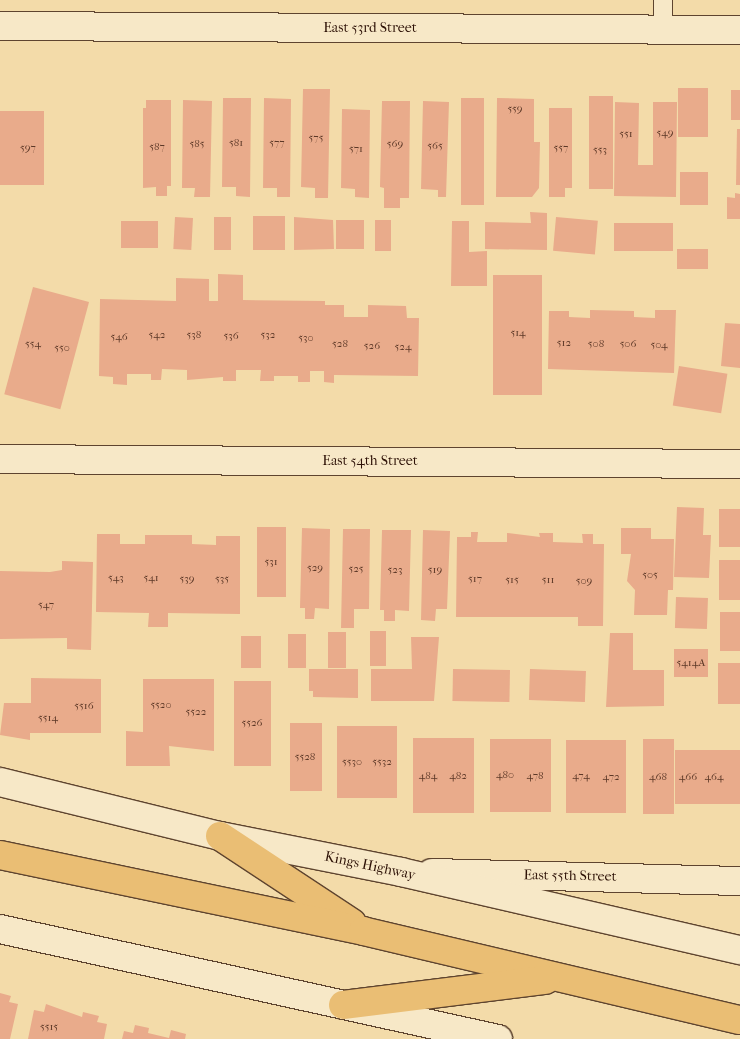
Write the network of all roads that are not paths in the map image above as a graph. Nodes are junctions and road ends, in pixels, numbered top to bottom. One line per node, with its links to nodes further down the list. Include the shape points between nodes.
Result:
1 (663, 0): 3 (lane)
2 (0, 26): 3 (street, East 53rd Street)
3 (663, 30): 4 (street, East 53rd Street)
4 (740, 30)
5 (0, 459): 6 (street, East 54th Street)
6 (740, 464)
7 (0, 782): 8 (street, Kings Highway)
8 (220, 836): 10 (street, Kings Highway); 13 (main road)
9 (0, 855): 13 (main road)
10 (401, 872): 11 (street, East 55th Street); 14 (street, Kings Highway)
11 (740, 880)
12 (0, 929): 16 (street)
13 (364, 931): 15 (main road)
14 (740, 950)
15 (564, 978): 16 (main road); 17 (main road)
16 (344, 1005): 18 (street)
17 (740, 1020)
18 (498, 1039)

